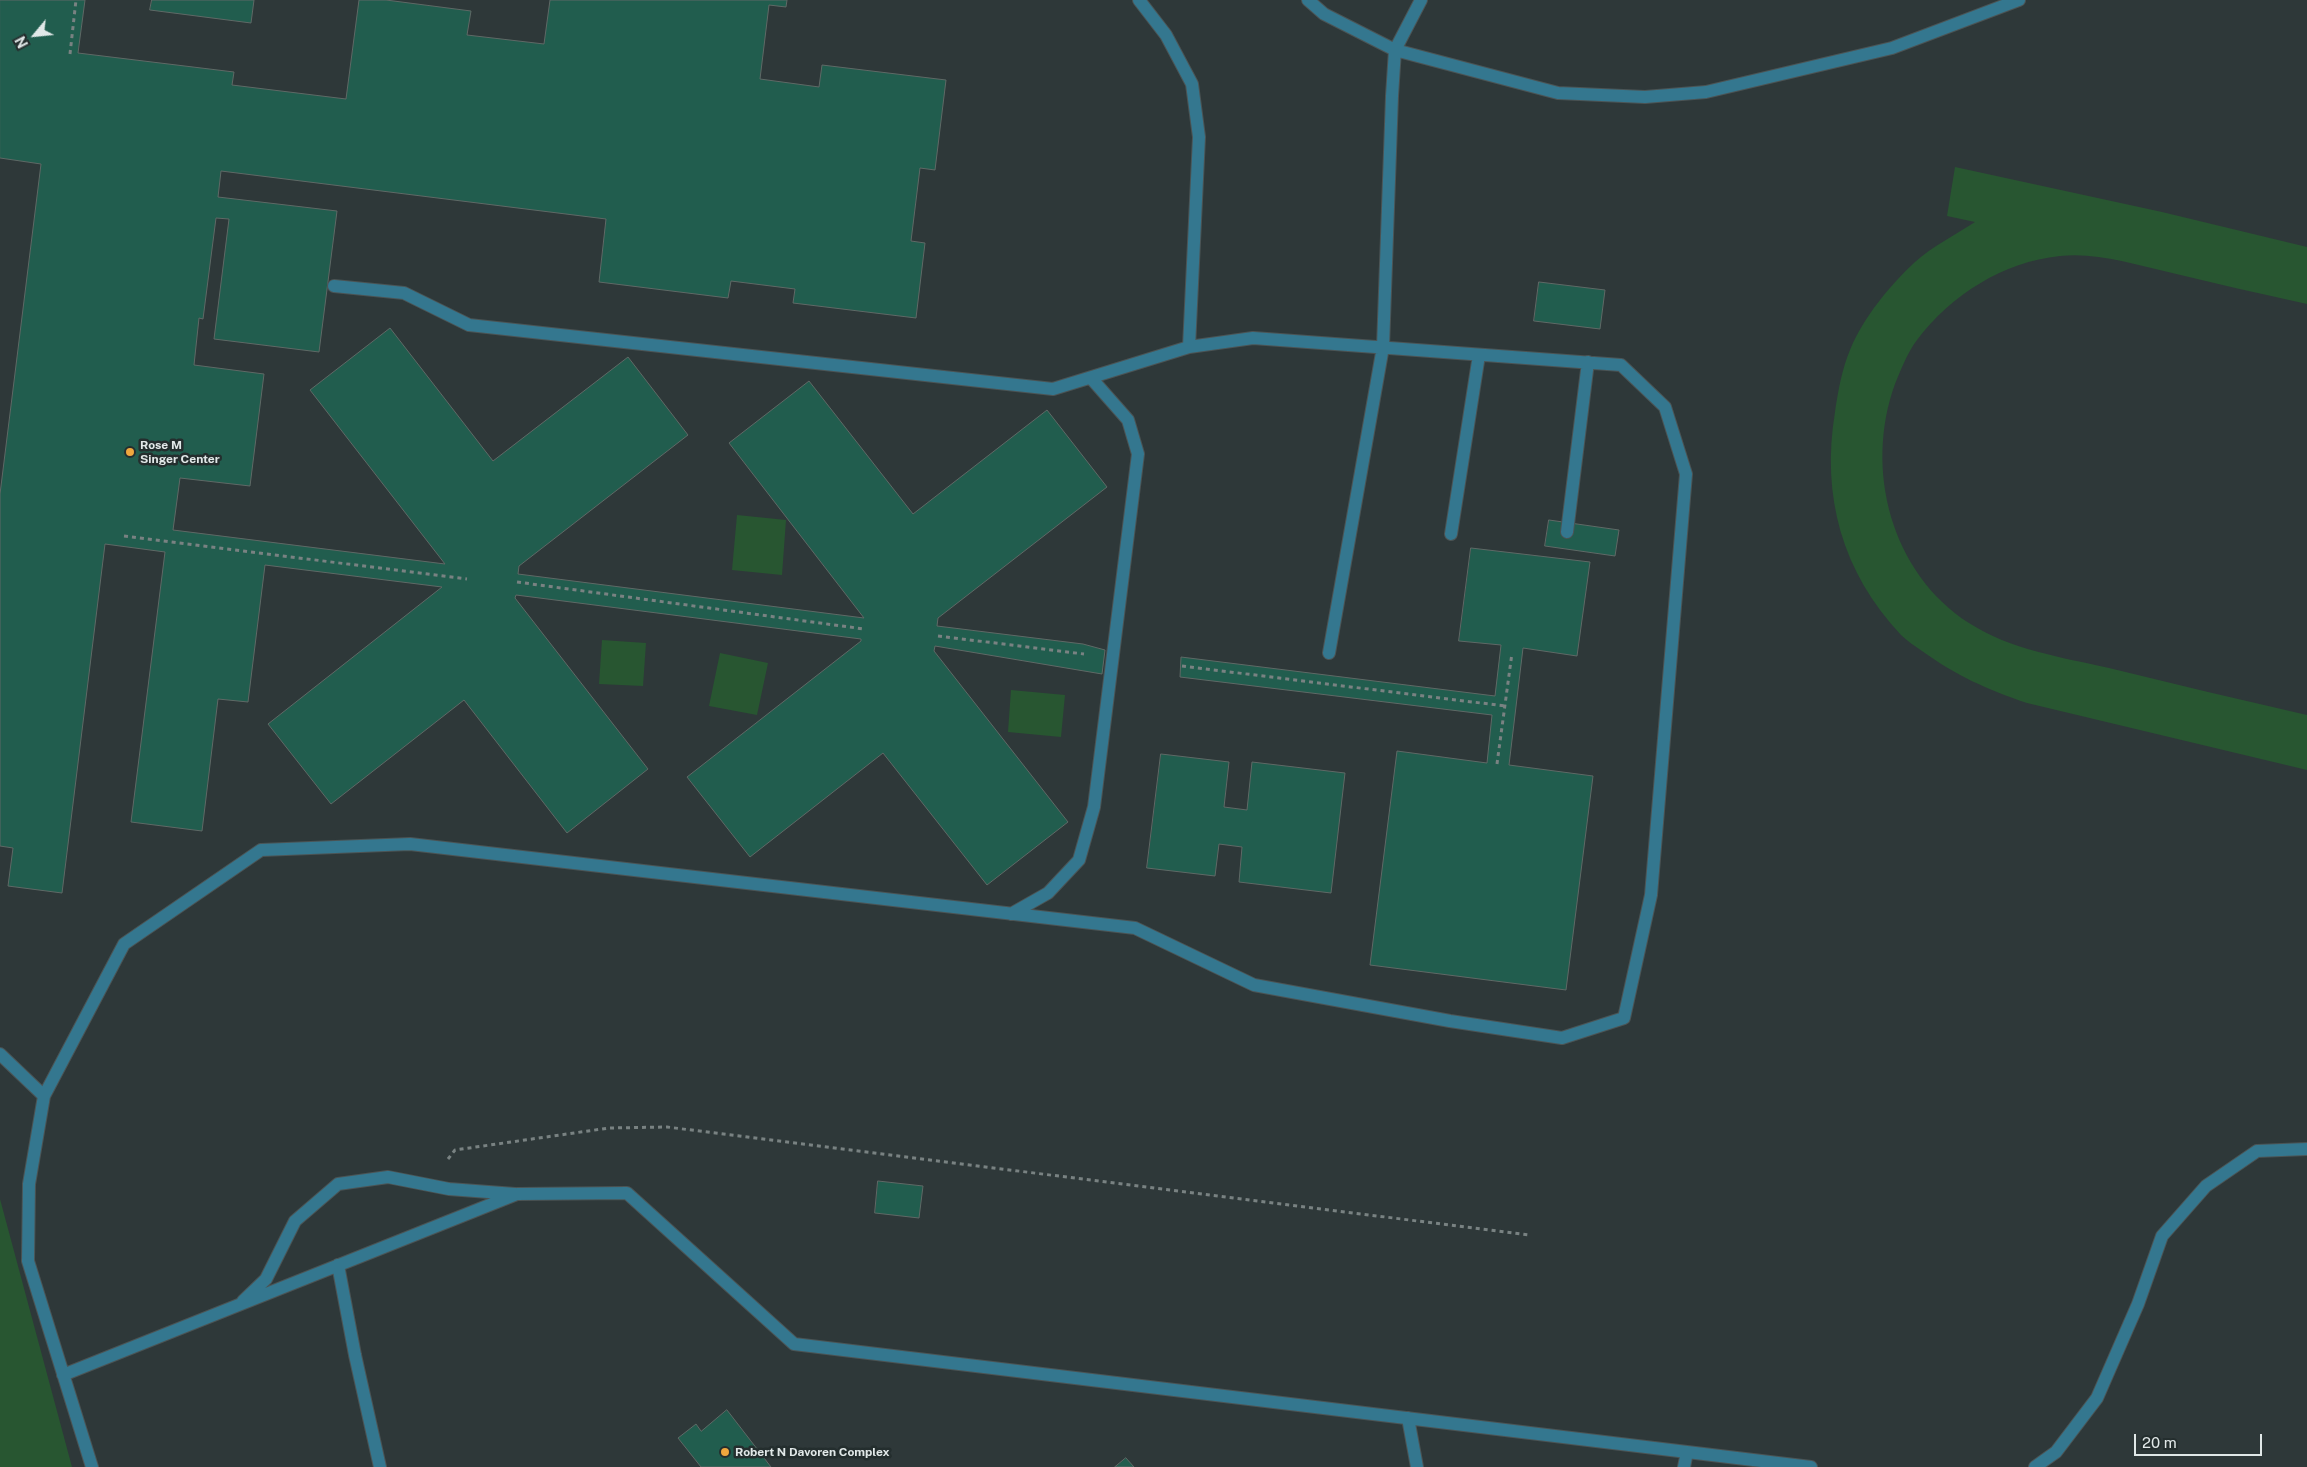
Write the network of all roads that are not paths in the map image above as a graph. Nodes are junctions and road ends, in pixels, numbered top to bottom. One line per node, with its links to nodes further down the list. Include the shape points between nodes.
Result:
1 (1139, 0): 7 (lane, via 1166,35 1192,84 1199,137)
2 (1308, 0): 5 (lane, via 1324,14)
3 (1421, 0): 5 (lane)
4 (2019, 0): 5 (lane, via 1892,48 1706,92 1645,97 1558,93)
5 (1396, 50): 8 (lane)
6 (334, 286): 11 (lane, via 404,293 469,325 1054,389)
7 (1189, 347): 8 (lane, via 1253,338); 11 (lane)
8 (1383, 347): 9 (lane); 14 (lane)
9 (1479, 354): 10 (lane); 13 (lane)
10 (1588, 362): 12 (lane); 15 (lane, via 1621,365 1665,407 1686,474 1651,895 1624,1018 1562,1038 1450,1022 1254,985 1135,928)
11 (1091, 378): 15 (lane, via 1128,420 1138,454 1094,806 1079,860 1048,893)
12 (1567, 532)
13 (1451, 534)
14 (1329, 653)
15 (1011, 914): 17 (lane, via 410,844 262,850 124,944)
16 (0, 1054): 17 (lane)
17 (44, 1096): 22 (lane, via 29,1184 28,1261)
18 (2307, 1149): 30 (lane, via 2257,1151 2206,1186 2162,1236 2138,1304 2097,1398 2056,1452)
19 (517, 1194): 20 (lane); 21 (lane, via 388,1177 338,1184 295,1221 266,1278); 23 (lane, via 626,1193 794,1344)
20 (338, 1265): 21 (lane); 26 (lane)
21 (238, 1306): 22 (lane)
22 (63, 1376): 25 (lane)
23 (1408, 1418): 24 (lane); 27 (lane)
24 (1687, 1452): 28 (lane); 29 (lane)
25 (92, 1467)
26 (380, 1467)
27 (1417, 1467)
28 (1684, 1467)
29 (1811, 1467)
30 (2035, 1467)

